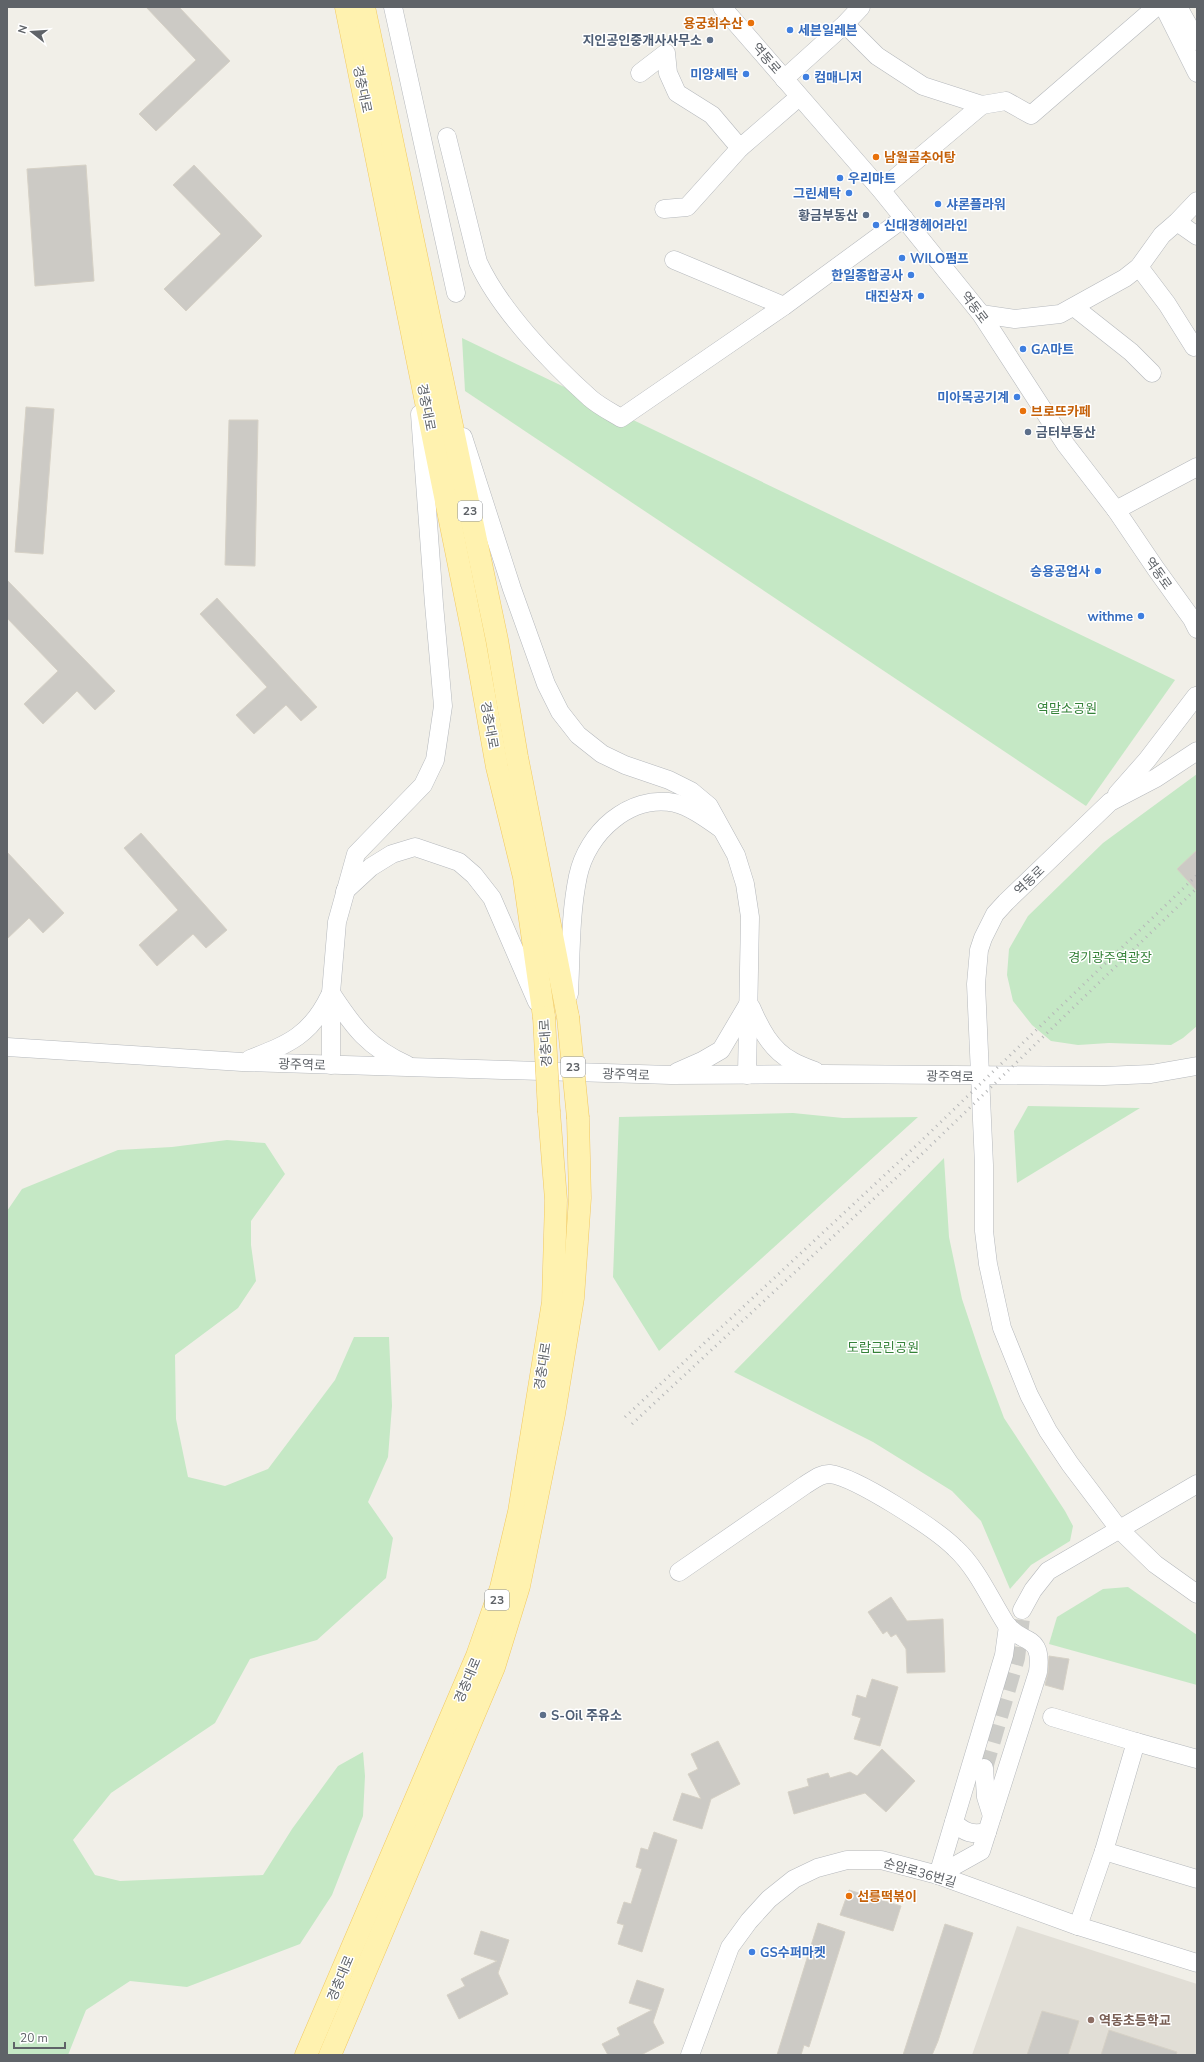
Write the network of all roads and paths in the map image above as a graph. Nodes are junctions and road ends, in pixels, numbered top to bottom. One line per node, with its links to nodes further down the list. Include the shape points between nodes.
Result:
1 (346, 7): 31 (main road, 경충대로 / 23)
2 (364, 7): 31 (main road, 경충대로 / 23)
3 (393, 7): 26 (street)
4 (722, 7): 13 (street, 역동로)
5 (861, 7): 9 (street)
6 (1156, 7): 15 (street, via 1031,115 1006,101)
7 (1164, 7): 12 (street)
8 (1178, 7): 10 (street)
9 (845, 24): 13 (street); 15 (street, via 877,56 923,86)
10 (1197, 41)
11 (640, 73): 17 (street, via 666,53 668,72 677,93 712,116)
12 (1197, 73)
13 (784, 79): 14 (street, 역동로)
14 (799, 97): 17 (street); 18 (street, 역동로)
15 (982, 105): 18 (street)
16 (447, 137): 27 (street, via 478,262 496,296 542,351 591,399 621,418)
17 (740, 148): 20 (street, via 687,207)
18 (881, 190): 21 (street, 역동로)
19 (1197, 201): 22 (street)
20 (664, 209)
21 (904, 218): 27 (street); 29 (street, 역동로)
22 (1178, 222): 23 (street); 25 (street, via 1162,235)
23 (1197, 236)
24 (674, 260): 27 (street)
25 (1139, 267): 28 (street, via 1125,278); 30 (street, via 1167,304)
26 (456, 293)
27 (784, 306)
28 (1074, 307): 29 (street, via 1060,314 1015,319); 32 (street, via 1131,352)
29 (981, 314): 34 (street, 역동로, via 1066,445)
30 (1194, 347)
31 (426, 354): 39 (street, via 546,684 560,712 578,735 602,754 691,791 709,806); 40 (street, via 434,604 443,706 434,760 423,785 356,854); 43 (main road, 경충대로 / 23, via 497,640); 44 (main road, 경충대로 / 23, via 497,767 524,877)
32 (1152, 373)
33 (1197, 468): 34 (street)
34 (1116, 510): 35 (street, 역동로)
35 (1197, 629)
36 (1197, 692): 38 (street, via 1147,760)
37 (1197, 751): 38 (street, 역동로, via 1156,778)
38 (1110, 802): 53 (street, 역동로, via 1006,902 987,926 979,950 976,984)
39 (720, 828): 42 (street, via 736,855 745,884 750,917); 43 (street, via 699,814 675,804 646,802 622,812 602,829 588,849 578,875 572,913)
40 (345, 891): 41 (street, via 337,922); 44 (street, via 371,867 392,854 415,847 459,862 474,875 492,898)
41 (331, 993): 46 (street, via 322,1013 287,1045); 47 (street); 49 (street, via 351,1024 369,1042 388,1056)
42 (749, 1003): 50 (street, via 764,1036 777,1049 791,1061); 51 (street, via 721,1050); 52 (street)
43 (568, 1017): 72 (main road, 경충대로 / 23, bridge, via 578,1118 580,1198 573,1298 554,1414 519,1586 494,1667)
44 (544, 1018): 71 (main road, 경충대로 / 23, bridge, via 548,1112 556,1200 553,1302 519,1512 501,1588 477,1656)
45 (7, 1047): 46 (street, 광주역로)
46 (242, 1062): 47 (street, 광주역로)
47 (331, 1065): 49 (street, 광주역로)
48 (1197, 1066): 53 (street, 광주역로, via 1126,1076)
49 (415, 1068): 51 (street, 광주역로)
50 (823, 1074): 52 (street, 광주역로); 53 (street, 광주역로)
51 (671, 1075): 52 (street, 광주역로)
52 (747, 1075)
53 (981, 1076): 55 (street, 역동로, via 984,1231 988,1264 1002,1328 1029,1395 1048,1431)
54 (1197, 1484): 55 (street)
55 (1119, 1529): 57 (street, 역동로, via 1155,1564); 58 (street, via 1048,1570)
56 (679, 1572): 59 (street, via 805,1485 829,1474 861,1487 911,1515 956,1548)
57 (1197, 1594)
58 (1022, 1610)
59 (1008, 1626): 63 (street, via 1004,1656); 65 (street, via 1030,1640 1040,1657 1038,1672)
60 (1052, 1717): 61 (street)
61 (1136, 1742): 62 (street); 66 (street)
62 (1197, 1759)
63 (960, 1801): 64 (street); 65 (street, via 984,1768)
64 (954, 1822): 65 (street, via 967,1832 976,1834); 67 (street)
65 (990, 1824): 67 (street, via 981,1851)
66 (1104, 1851): 68 (street); 69 (street)
67 (938, 1875): 69 (street, 순암로36번길); 73 (street, 순암로36번길, via 881,1860 847,1860 817,1868 794,1879 769,1899 730,1947)
68 (1197, 1879)
69 (1078, 1926): 70 (street, 순암로36번길)
70 (1197, 1963)
71 (306, 2055)
72 (330, 2055)
73 (690, 2055)

